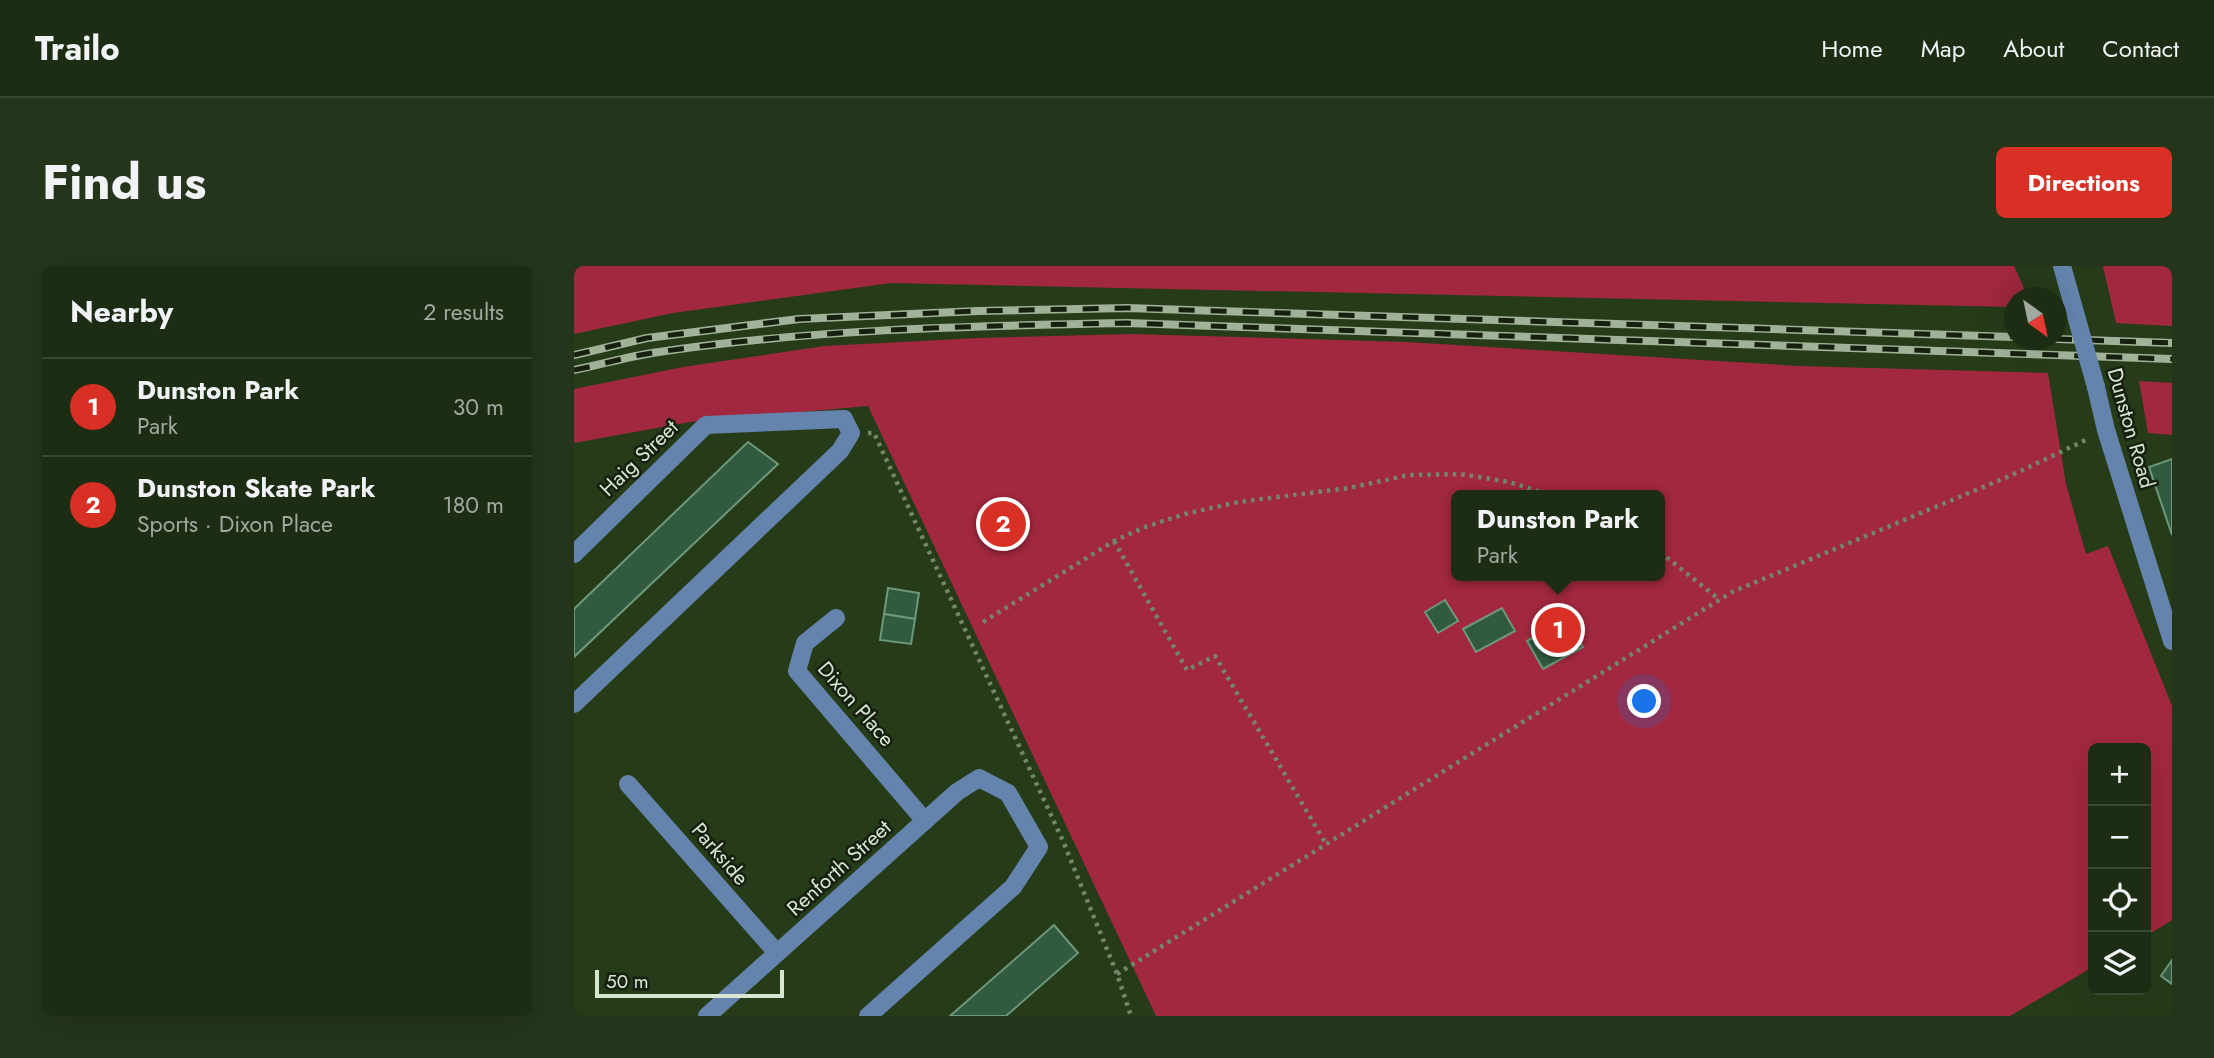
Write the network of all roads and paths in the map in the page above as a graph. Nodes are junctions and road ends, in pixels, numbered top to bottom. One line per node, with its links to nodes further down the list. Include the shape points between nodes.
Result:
1 (2062, 266): 2 (street, Dunston Road, bridge)
2 (2106, 430): 8 (path); 11 (street, Dunston Road)
3 (851, 432): 6 (street, Haig Street, via 844,419 706,425); 12 (street, via 840,451); 17 (path, via 874,433 1063,841)
4 (1534, 490): 5 (path, via 1460,474 1409,475 1238,502 1185,514)
5 (1114, 541): 10 (path); 15 (path, via 1187,670 1215,656)
6 (574, 554)
7 (1665, 556): 8 (path)
8 (1720, 600): 15 (path)
9 (836, 618): 14 (street, Dixon Place, via 805,643 797,671)
10 (983, 622)
11 (2172, 641)
12 (574, 704)
13 (628, 784): 16 (street, Parkside)
14 (925, 821): 16 (street, Renforth Street); 19 (street, Renforth Street, via 979,778 1007,793 1039,847 1013,887)
15 (1326, 844): 17 (path)
16 (777, 953): 18 (street, Renforth Street)
17 (1117, 974): 20 (path)
18 (707, 1016)
19 (868, 1016)
20 (1131, 1016)

